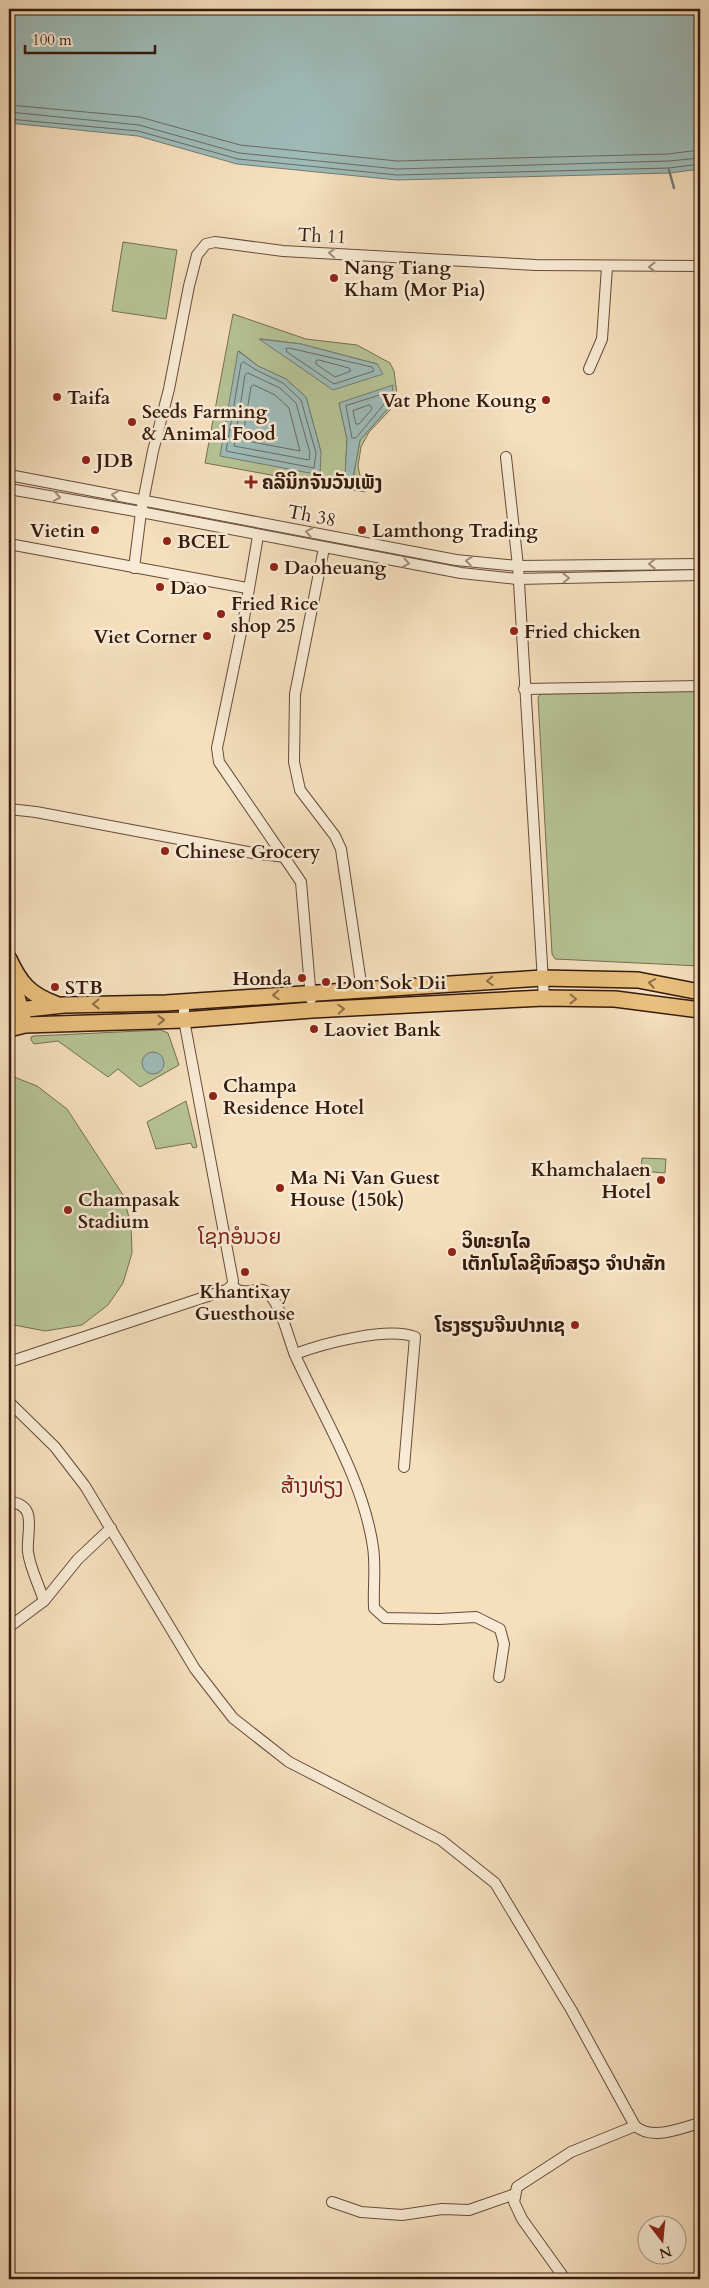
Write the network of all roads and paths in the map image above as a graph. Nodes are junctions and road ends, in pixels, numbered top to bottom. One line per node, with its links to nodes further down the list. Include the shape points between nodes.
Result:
1 (700, 266): 2 (street, Th 11, one-way to 2)
2 (607, 267): 3 (street, via 602,339); 7 (street, Th 11, one-way to 7, via 283,251 215,242 206,244 197,255 189,286)
3 (589, 369)
4 (506, 457): 13 (street)
5 (9, 475): 7 (street, Th 38, one-way to 5)
6 (9, 489): 8 (street, Th 38, one-way to 8)
7 (144, 500): 8 (street, Th 11); 13 (street, Th 38, one-way to 7, via 456,560)
8 (141, 512): 9 (street, Th 38); 14 (street, Th 11)
9 (258, 536): 11 (street, Th 38); 17 (street)
10 (9, 544): 14 (street)
11 (324, 548): 16 (street, Th 38, one-way to 16, via 461,573); 25 (street, via 295,694 294,762 300,790 341,849)
12 (700, 564): 13 (street, Th 38, one-way to 13)
13 (518, 566): 16 (street)
14 (134, 568): 17 (street)
15 (700, 575): 16 (street, Th 38, one-way to 15)
16 (517, 579): 19 (street)
17 (248, 588): 21 (street, via 217,748 219,762)
18 (700, 686): 19 (street)
19 (524, 689): 24 (street)
20 (9, 809): 21 (street)
21 (285, 857): 27 (street, via 304,893)
22 (9, 959): 30 (highway, via 18,980 42,999)
23 (9, 966): 31 (highway)
24 (542, 978): 25 (highway, one-way to 25); 26 (highway, one-way to 24, via 638,980); 28 (street)
25 (362, 990): 27 (highway)
26 (700, 992)
27 (311, 993): 29 (highway, one-way to 29); 32 (street)
28 (544, 998): 32 (highway, one-way to 28); 33 (highway, one-way to 33, via 615,1000)
29 (184, 1001): 30 (highway, one-way to 30); 34 (street)
30 (60, 1005): 31 (highway)
31 (15, 1010): 35 (highway)
32 (312, 1010): 34 (highway)
33 (700, 1010)
34 (184, 1020): 35 (highway, one-way to 34); 37 (street)
35 (25, 1025): 36 (highway)
36 (9, 1028)
37 (232, 1286): 38 (street, via 242,1291 261,1290 268,1294); 39 (street)
38 (295, 1354): 41 (street, via 324,1344 374,1335 415,1337); 46 (street, via 362,1499 373,1549 374,1608 385,1618 476,1617 500,1629 504,1644)
39 (9, 1362)
40 (9, 1402): 43 (street, via 55,1447)
41 (404, 1467)
42 (9, 1502): 44 (street, via 16,1502 30,1518 28,1552)
43 (111, 1528): 44 (street, via 78,1559); 48 (street, via 195,1669 233,1718 289,1762 441,1840 495,1883 572,2011)
44 (44, 1601): 45 (street)
45 (9, 1626)
46 (499, 1678)
47 (700, 2123): 48 (street, via 660,2133 640,2130)
48 (635, 2126): 49 (street, via 571,2152 517,2187)
49 (515, 2194): 50 (street, via 469,2210 442,2209 402,2215 361,2212); 51 (street, via 514,2202 522,2219)
50 (332, 2202)
51 (565, 2279)

